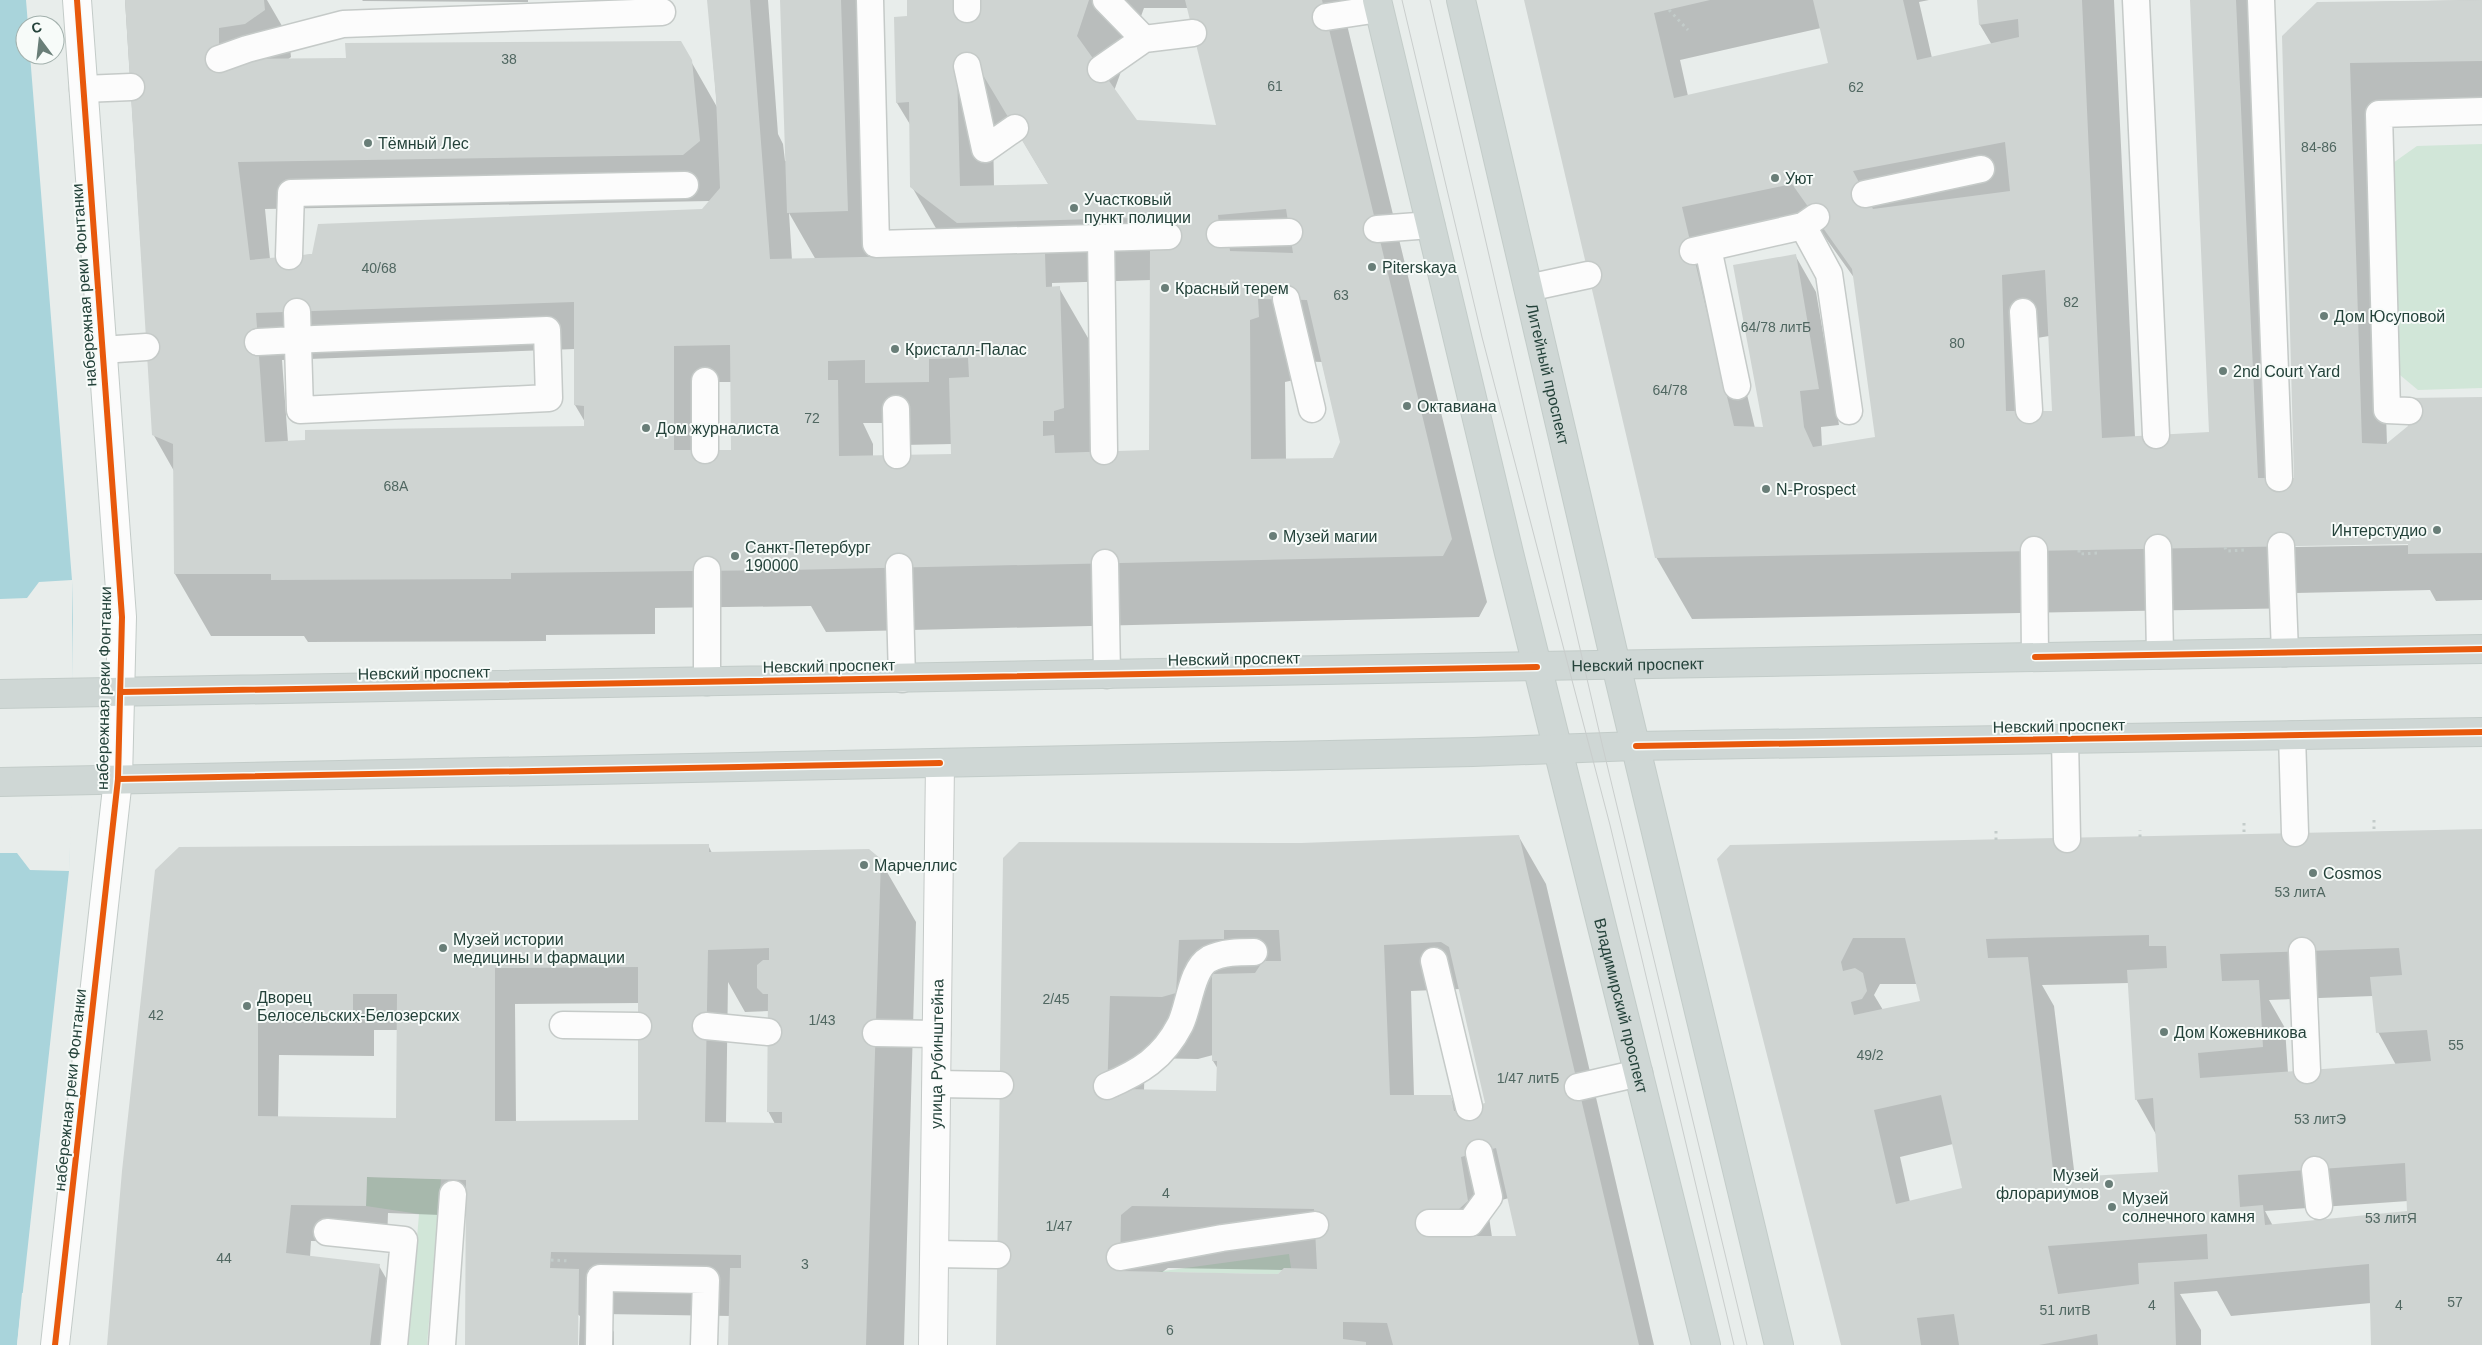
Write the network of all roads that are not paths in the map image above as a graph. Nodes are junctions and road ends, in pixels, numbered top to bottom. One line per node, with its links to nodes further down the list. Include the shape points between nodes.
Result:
1 (77, 0): 16 (main road, набережная реки Фонтанки)
2 (870, 0): 26 (lane, via 876,244)
3 (1106, 0): 11 (lane)
4 (1461, 0): 30 (main road, Литейный проспект)
5 (2136, 0): 45 (lane)
6 (2261, 0): 49 (lane)
7 (1378, 5): 9 (lane); 22 (main road)
8 (662, 12): 12 (lane, via 343,24)
9 (1326, 17)
10 (1193, 33): 11 (lane)
11 (1144, 39): 14 (lane)
12 (220, 59)
13 (967, 66): 18 (lane, via 985,149)
14 (1101, 69)
15 (131, 87): 16 (lane)
16 (84, 89): 37 (main road, набережная реки Фонтанки)
17 (2482, 111): 44 (lane, via 2379,114 2387,410)
18 (1015, 128)
19 (1980, 169): 21 (lane)
20 (685, 185): 28 (lane, via 292,192)
21 (1865, 194)
22 (1431, 225): 23 (lane); 61 (main road)
23 (1377, 229)
24 (1220, 234): 27 (lane)
25 (1168, 236): 26 (lane)
26 (1101, 238): 47 (lane)
27 (1278, 239)
28 (289, 256)
29 (1588, 275): 30 (lane)
30 (1528, 288): 60 (main road, Литейный проспект)
31 (1286, 299): 41 (lane)
32 (298, 312): 34 (lane)
33 (2023, 312): 42 (lane)
34 (297, 340): 34 (lane, via 547,330 549,398 300,410); 35 (lane)
35 (258, 342)
36 (146, 348): 37 (lane)
37 (102, 350): 65 (main road, набережная реки Фонтанки, via 122,617)
38 (705, 381): 46 (lane)
39 (1737, 386): 43 (lane, via 1700,249 1810,221 1829,274)
40 (896, 409): 48 (lane)
41 (1312, 409)
42 (2029, 410)
43 (1849, 411)
44 (2408, 411)
45 (2156, 435)
46 (705, 450)
47 (1104, 452)
48 (897, 455)
49 (2279, 478)
50 (2282, 546): 57 (lane)
51 (2158, 548): 58 (lane)
52 (2034, 550): 59 (lane)
53 (1105, 562): 62 (lane)
54 (899, 567): 63 (lane)
55 (708, 570): 64 (lane)
56 (2482, 649): 57 (main road, Невский проспект)
57 (2286, 653): 58 (main road, Невский проспект)
58 (2160, 655): 59 (main road, Невский проспект)
59 (2035, 657): 60 (main road, Невский проспект)
60 (1616, 665): 61 (main road, Невский проспект); 70 (main road, Литейный проспект)
61 (1538, 667): 62 (main road, Невский проспект); 71 (main road, Владимирский проспект)
62 (1106, 675): 63 (main road, Невский проспект)
63 (902, 679): 64 (main road, Невский проспект)
64 (708, 682): 65 (main road, Невский проспект)
65 (120, 692): 66 (main road, Невский проспект); 73 (main road, набережная реки Фонтанки)
66 (0, 694)
67 (2482, 732): 68 (main road, Невский проспект)
68 (2292, 735): 69 (main road, Невский проспект); 75 (lane)
69 (2064, 739): 70 (main road, Невский проспект); 76 (lane)
70 (1636, 746): 71 (main road, Невский проспект); 110 (main road)
71 (1558, 749): 72 (main road, Невский проспект); 87 (main road, Владимирский проспект)
72 (940, 762): 73 (main road, Невский проспект); 85 (main road, улица Рубинштейна)
73 (118, 779): 74 (main road, Невский проспект); 103 (main road, набережная реки Фонтанки)
74 (0, 782)
75 (2294, 833)
76 (2067, 839)
77 (2302, 951): 86 (lane)
78 (1254, 952): 90 (lane, via 1228,953 1207,960 1195,977 1180,1025 1162,1052 1137,1074)
79 (1434, 961): 92 (lane)
80 (563, 1026): 81 (lane)
81 (638, 1026)
82 (706, 1026): 83 (lane)
83 (768, 1032)
84 (876, 1034): 85 (lane)
85 (937, 1034): 88 (main road, улица Рубинштейна)
86 (2307, 1070)
87 (1639, 1073): 91 (lane); 109 (main road, Владимирский проспект)
88 (936, 1084): 89 (lane); 100 (main road, улица Рубинштейна)
89 (1000, 1085)
90 (1108, 1086)
91 (1578, 1087)
92 (1469, 1107)
93 (1479, 1153): 97 (lane, via 1489,1197 1470,1223)
94 (2315, 1170): 96 (lane)
95 (453, 1194): 105 (lane)
96 (2319, 1206)
97 (1429, 1223)
98 (1315, 1225): 102 (lane)
99 (327, 1232): 104 (lane, via 404,1240)
100 (934, 1254): 101 (lane); 108 (main road, улица Рубинштейна)
101 (997, 1255)
102 (1120, 1257)
103 (55, 1345)
104 (394, 1345)
105 (442, 1345)
106 (599, 1345): 107 (lane, via 600,1278 706,1280)
107 (704, 1345)
108 (933, 1345)
109 (1706, 1345)
110 (1779, 1345)

